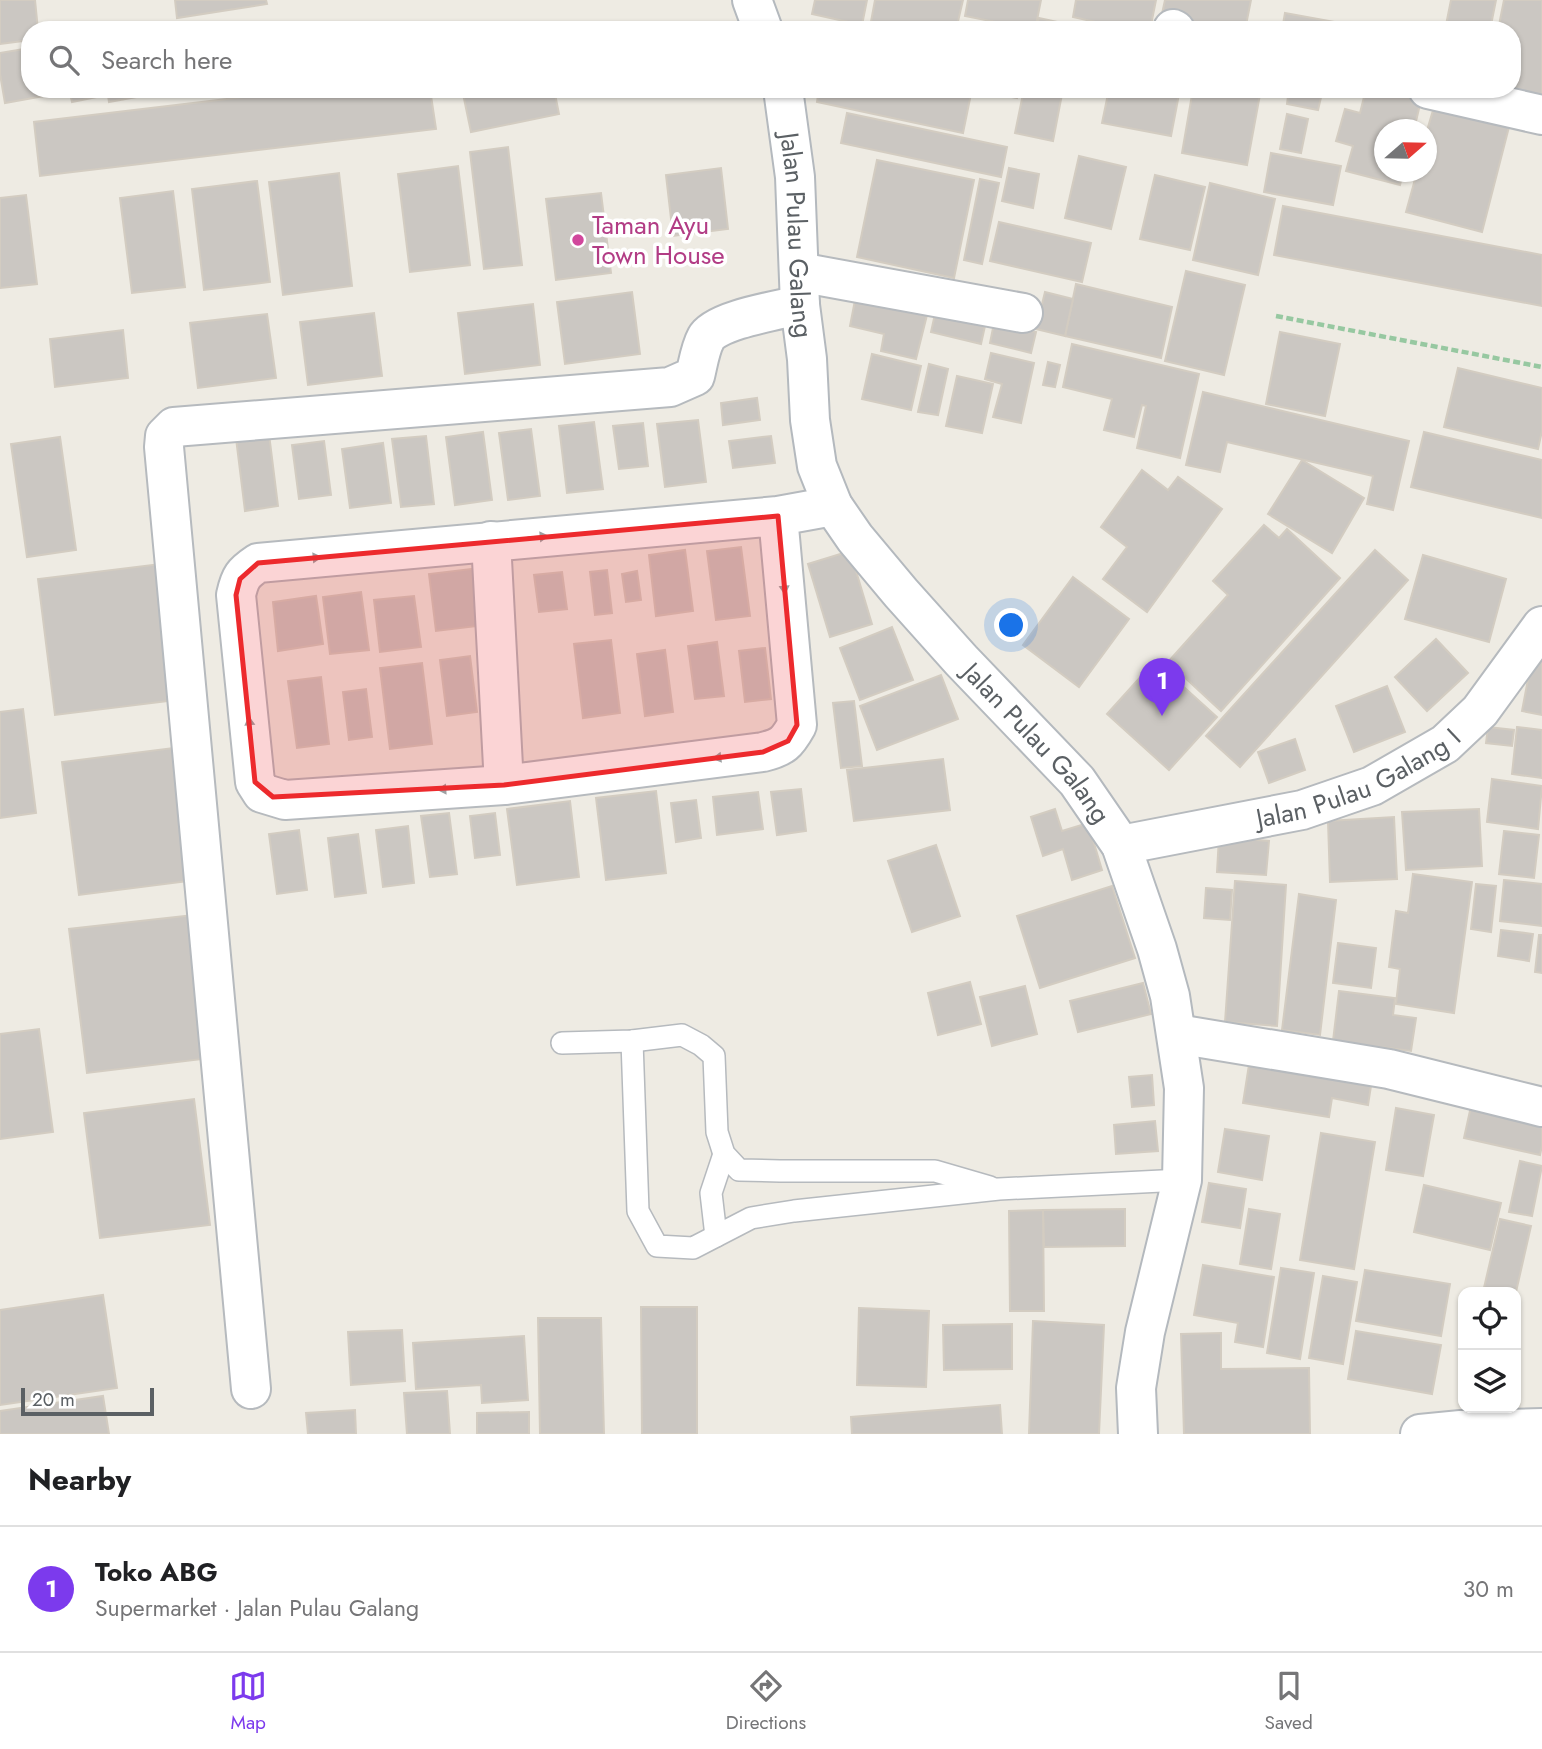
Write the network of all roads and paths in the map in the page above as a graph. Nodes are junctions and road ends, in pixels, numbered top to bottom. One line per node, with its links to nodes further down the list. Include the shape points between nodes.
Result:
1 (752, 0): 2 (street)
2 (760, 21)
3 (784, 98): 6 (street, Jalan Pulau Galang, via 795,177)
4 (1468, 98): 5 (street)
5 (1542, 115)
6 (799, 288): 7 (street); 10 (street, Jalan Pulau Galang, via 817,466); 24 (street, via 713,330 706,337 695,376 670,387 174,427 165,436)
7 (1023, 313)
8 (1276, 316): 9 (path)
9 (1542, 368)
10 (833, 506): 11 (street); 15 (street, Jalan Pulau Galang, via 901,593 1077,781)
11 (778, 516): 12 (street, one-way to 11); 14 (street, one-way to 14, via 797,725 788,741 763,752)
12 (491, 541): 14 (street); 14 (street, one-way to 12, via 285,800 262,793 255,782 236,595 240,579 258,563)
13 (1542, 626): 15 (street, Jalan Pulau Galang I, via 1480,711 1445,744 1372,786 1302,810)
14 (504, 785)
15 (1121, 845): 16 (street, Jalan Pulau Galang, via 1157,949)
16 (1177, 1034): 19 (street, via 1389,1069); 21 (street, Jalan Pulau Galang, via 1184,1088)
17 (632, 1041): 18 (lane); 20 (lane, via 682,1035 714,1056 717,1132); 23 (lane, via 638,1211 657,1246 693,1248)
18 (562, 1043)
19 (1542, 1107)
20 (724, 1154): 22 (lane, via 739,1170 935,1171); 23 (lane, via 711,1193)
21 (1182, 1180): 22 (lane); 26 (street, Jalan Pulau Galang, via 1145,1332 1136,1388)
22 (999, 1189): 23 (lane, via 751,1218)
23 (716, 1236)
24 (251, 1389)
25 (1542, 1428): 27 (street)
26 (1138, 1434)
27 (1420, 1434)

